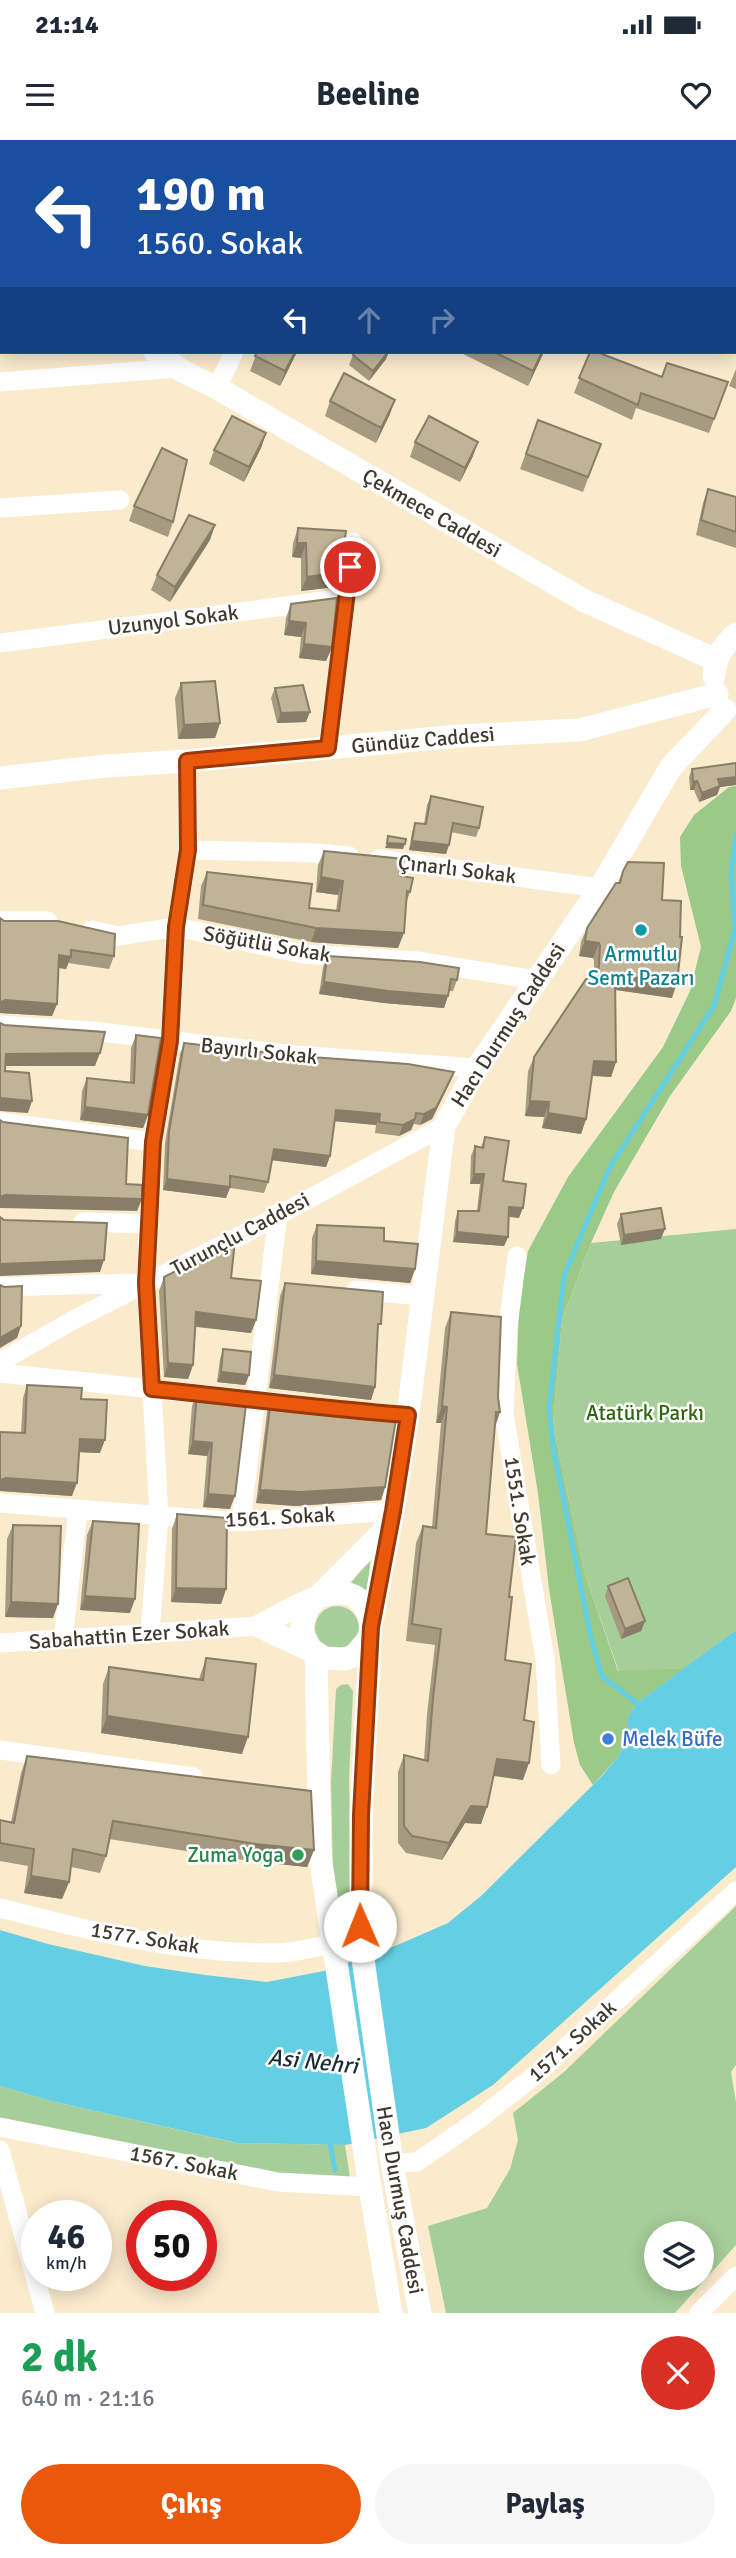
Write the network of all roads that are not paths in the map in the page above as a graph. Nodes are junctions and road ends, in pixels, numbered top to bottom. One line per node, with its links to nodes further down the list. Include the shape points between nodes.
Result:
1 (158, 354): 3 (main road, Çekmece Caddesi)
2 (233, 354): 5 (street)
3 (177, 368): 4 (street); 5 (main road, Çekmece Caddesi)
4 (0, 382)
5 (217, 388): 12 (main road, Çekmece Caddesi, via 585,601)
6 (120, 500): 7 (street)
7 (0, 508)
8 (353, 542): 9 (street)
9 (346, 598): 11 (street, Uzunyol Sokak); 14 (street)
10 (736, 634): 12 (main road)
11 (0, 643)
12 (716, 660): 13 (main road, via 714,674)
13 (726, 707): 14 (main road, Gündüz Caddesi, via 580,730); 18 (main road, Hacı Durmuş Caddesi, via 671,767)
14 (328, 748): 15 (main road, Gündüz Caddesi)
15 (187, 761): 16 (main road, Gündüz Caddesi); 17 (street)
16 (0, 778)
17 (188, 850): 18 (street, Çınarlı Sokak, via 318,853); 20 (street)
18 (600, 888): 21 (main road, Hacı Durmuş Caddesi)
19 (0, 920): 20 (street, Söğütlü Sokak, via 55,921 118,936)
20 (176, 927): 21 (street, Söğütlü Sokak, via 303,954 417,961); 23 (street)
21 (535, 980): 24 (main road, Hacı Durmuş Caddesi)
22 (0, 1025): 23 (street, Bayırlı Sokak)
23 (170, 1041): 24 (street, Bayırlı Sokak); 27 (street)
24 (477, 1068): 26 (main road, Hacı Durmuş Caddesi)
25 (0, 1122): 27 (street)
26 (444, 1126): 28 (street, Turunçlu Caddesi); 35 (main road, Hacı Durmuş Caddesi)
27 (153, 1142): 30 (street)
28 (278, 1213): 32 (street, Turunçlu Caddesi); 39 (street, via 277,1284)
29 (68, 1222): 30 (street)
30 (149, 1224): 32 (street)
31 (517, 1256): 54 (street, 1551. Sokak, via 504,1414 545,1659)
32 (146, 1283): 33 (street); 36 (street, Turunçlu Caddesi); 38 (street)
33 (0, 1287)
34 (339, 1289): 35 (street)
35 (421, 1296): 43 (main road, Hacı Durmuş Caddesi, via 401,1414)
36 (0, 1362)
37 (0, 1373): 38 (street)
38 (152, 1389): 39 (street); 44 (street)
39 (256, 1398): 40 (street); 45 (street)
40 (316, 1407)
41 (0, 1503): 42 (street, 1561. Sokak)
42 (78, 1510): 44 (street, 1561. Sokak); 50 (street)
43 (393, 1512): 45 (street, 1561. Sokak); 46 (main road, Hacı Durmuş Caddesi, via 382,1533); 48 (main road, Hacı Durmuş Caddesi)
44 (159, 1516): 45 (street, 1561. Sokak); 49 (street)
45 (241, 1522)
46 (318, 1597): 47 (main road, Sabahattin Ezer Sokak); 48 (main road, via 335,1591 357,1598 365,1606); 52 (main road, Hacı Durmuş Caddesi, via 308,1607 302,1625 307,1644)
47 (259, 1626): 49 (street, Sabahattin Ezer Sokak); 52 (main road, Sabahattin Ezer Sokak)
48 (371, 1627): 52 (main road, Hacı Durmuş Caddesi, via 369,1638 355,1655 334,1660); 61 (main road, Hacı Durmuş Caddesi, via 361,1815 362,1945)
49 (150, 1634): 50 (street, Sabahattin Ezer Sokak)
50 (63, 1639): 51 (street, Sabahattin Ezer Sokak)
51 (0, 1643)
52 (316, 1653): 58 (main road, Hacı Durmuş Caddesi, via 313,1794)
53 (0, 1750): 55 (street)
54 (551, 1765)
55 (213, 1780)
56 (736, 1891): 61 (street, 1571. Sokak, via 539,2072 417,2162)
57 (0, 1908): 58 (street, 1577. Sokak, via 172,1947 276,1953)
58 (333, 1944): 62 (main road, Hacı Durmuş Caddesi)
59 (0, 2127): 62 (street, 1567. Sokak, via 278,2182)
60 (0, 2150): 64 (street)
61 (392, 2163): 66 (main road, Hacı Durmuş Caddesi)
62 (369, 2180): 65 (main road, Hacı Durmuş Caddesi)
63 (736, 2277): 67 (street)
64 (45, 2313)
65 (391, 2313)
66 (420, 2313)
67 (699, 2313)

